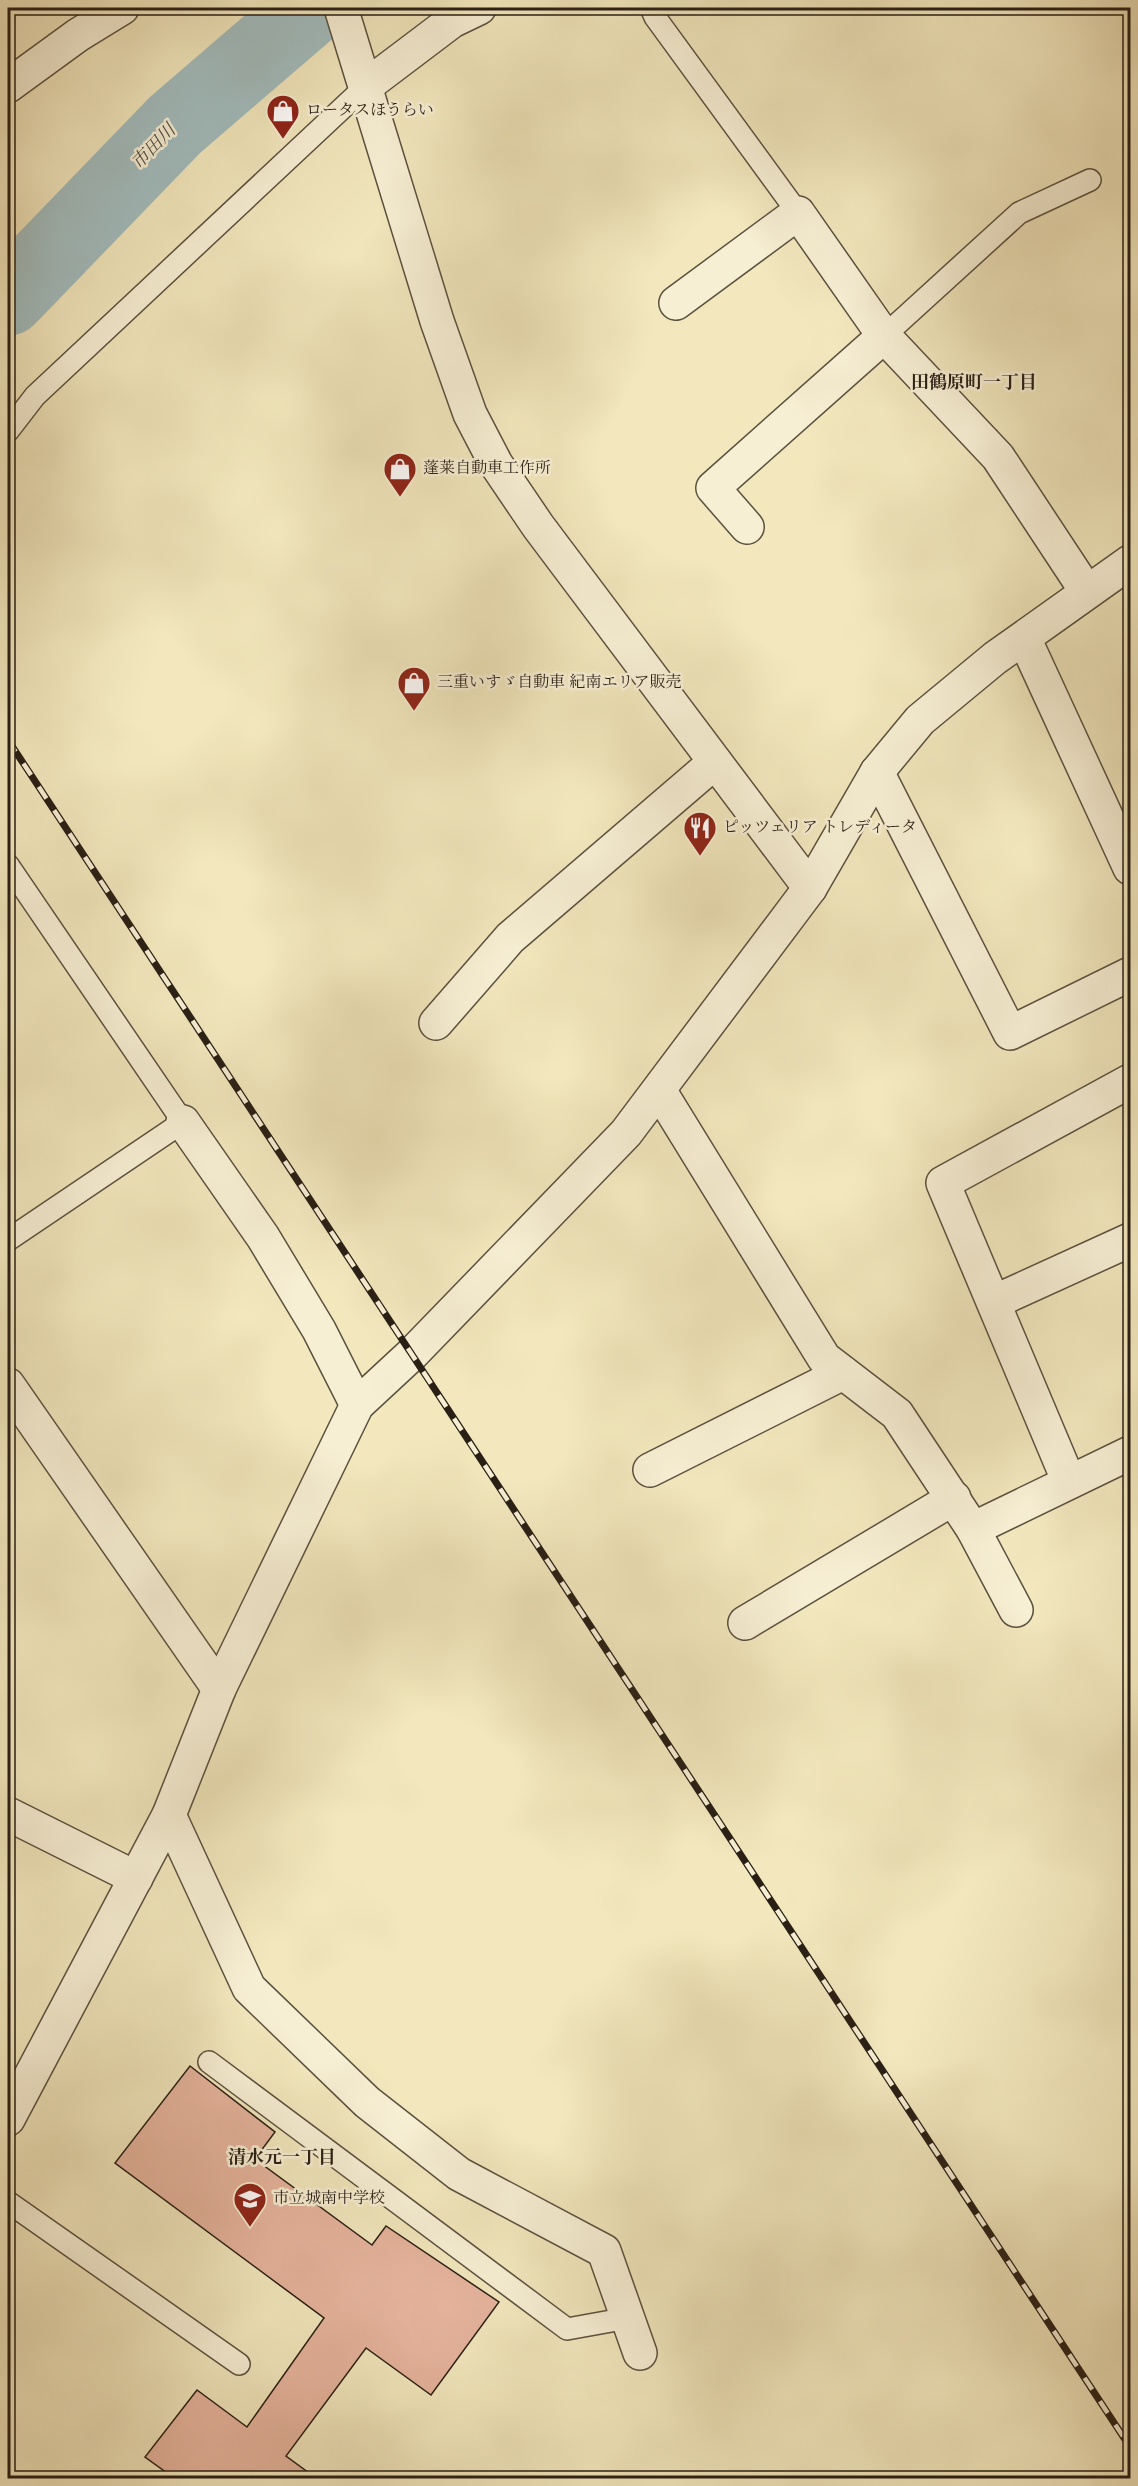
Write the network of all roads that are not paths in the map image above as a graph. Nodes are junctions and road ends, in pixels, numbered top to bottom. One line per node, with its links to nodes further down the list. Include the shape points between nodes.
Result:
1 (122, 8): 6 (street)
2 (341, 8): 5 (street)
3 (479, 8): 5 (street)
4 (651, 8): 8 (lane)
5 (362, 72): 11 (lane, via 35,396); 16 (street, via 437,321 470,414 496,464 538,526)
6 (8, 86)
7 (1090, 180): 10 (lane, via 1019,213)
8 (798, 213): 9 (street); 10 (street)
9 (676, 303)
10 (884, 336): 12 (street, via 713,488); 14 (street, via 998,457)
11 (8, 431)
12 (747, 527)
13 (1131, 562): 14 (street)
14 (1088, 592): 15 (street)
15 (1024, 638): 17 (street, via 920,720); 19 (street)
16 (715, 762): 20 (street); 22 (street, via 510,938)
17 (878, 772): 20 (street); 21 (street, via 1011,1033)
18 (8, 865): 25 (lane)
19 (1131, 867)
20 (810, 888): 24 (street)
21 (1131, 974)
22 (436, 1023)
23 (1131, 1081): 28 (street, via 943,1183)
24 (659, 1090): 29 (street, via 824,1358); 31 (street, via 626,1133 412,1354)
25 (183, 1122): 26 (lane); 31 (street, via 263,1237 319,1330)
26 (8, 1240)
27 (1131, 1240): 28 (street)
28 (994, 1302): 34 (street)
29 (843, 1373): 33 (street); 35 (street, via 897,1414)
30 (8, 1385): 39 (street)
31 (357, 1405): 39 (street)
32 (1131, 1453): 34 (street)
33 (650, 1470)
34 (1070, 1482): 36 (street)
35 (954, 1498): 36 (street); 38 (street)
36 (973, 1529): 37 (street)
37 (1016, 1610)
38 (745, 1623)
39 (219, 1689): 41 (street)
40 (8, 1814): 42 (street)
41 (169, 1815): 42 (street); 47 (street, via 249,1988 367,2103 459,2175 604,2251)
42 (136, 1878): 44 (street)
43 (209, 2062): 47 (lane, via 567,2329)
44 (17, 2074): 45 (street)
45 (8, 2119)
46 (8, 2202): 49 (lane)
47 (628, 2318): 48 (street)
48 (640, 2353)
49 (239, 2364)

